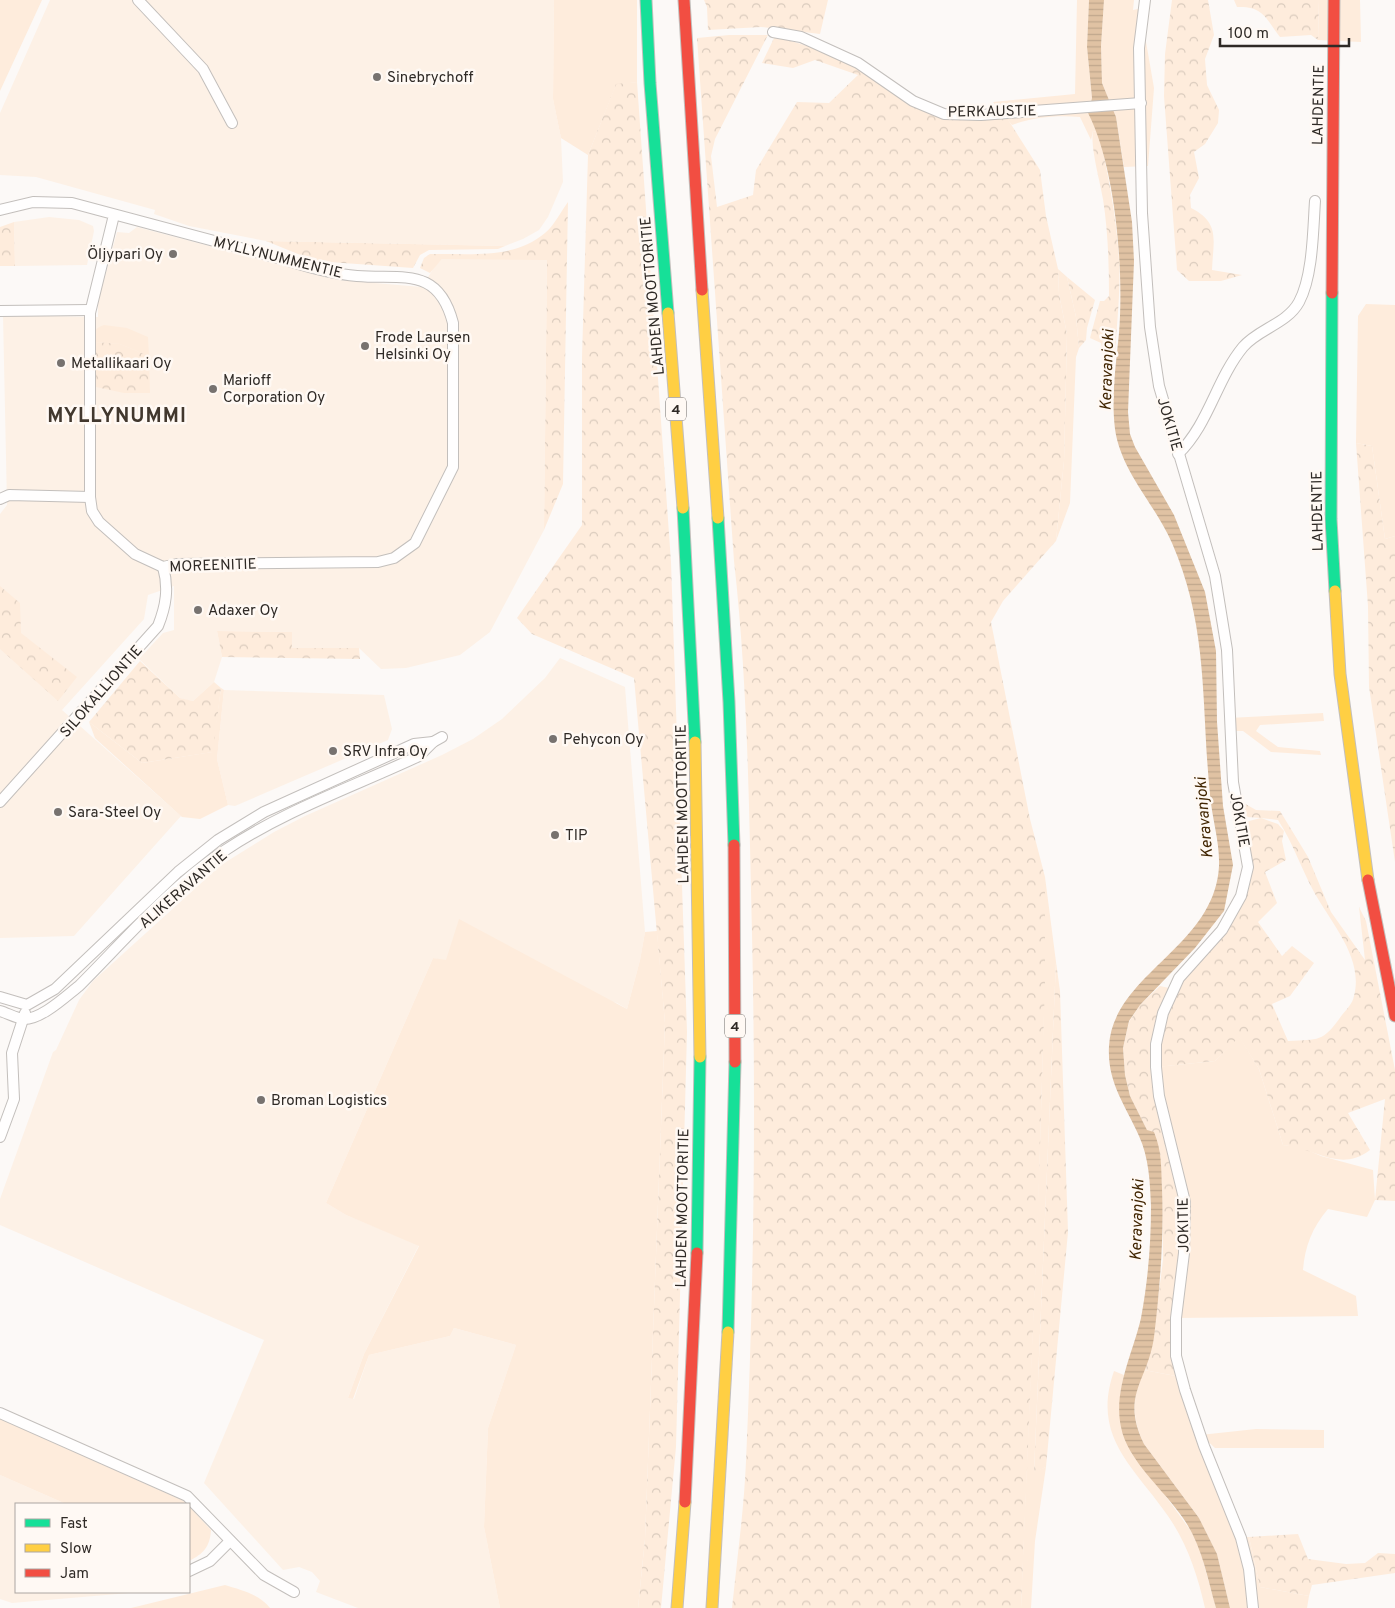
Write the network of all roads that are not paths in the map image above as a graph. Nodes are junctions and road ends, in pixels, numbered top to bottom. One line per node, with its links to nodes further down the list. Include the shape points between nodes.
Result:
1 (138, 0): 8 (street, via 203,69)
2 (646, 0): 32 (main road, LAHDEN MOOTTORITIE / 4, via 687,560 698,807 701,1030 696,1291)
3 (684, 0): 33 (main road, 4, via 696,221 722,560 732,798 735,1035 732,1292)
4 (1145, 0): 7 (street, JOKITIE, via 1139,36)
5 (1334, 0): 25 (main road, LAHDENTIE, via 1331,520 1340,674 1366,872)
6 (773, 32): 7 (street, PERKAUSTIE, via 801,37 858,63 913,100 944,114 981,115)
7 (1141, 103): 14 (street, JOKITIE, via 1142,213 1150,327 1159,386)
8 (232, 123)
9 (1315, 201): 14 (street, via 1306,280 1298,303 1291,313 1243,347 1192,440)
10 (0, 210): 11 (street, MYLLYNUMMENTIE, via 52,201)
11 (114, 215): 12 (street, MOREENITIE); 15 (street, MYLLYNUMMENTIE, via 320,270 359,276 403,276 432,287 449,309 453,323)
12 (90, 310): 13 (street); 16 (street, MOREENITIE)
13 (0, 311)
14 (1178, 454): 34 (street, JOKITIE, via 1222,607 1233,782 1248,867 1241,896 1222,930 1179,978 1163,1014 1156,1044 1156,1067 1159,1096 1185,1202 1176,1356 1204,1446 1241,1538 1249,1569)
15 (453, 467): 18 (street, MOREENITIE, via 415,543 394,558 357,564 177,564)
16 (90, 497): 17 (street, via 9,495); 18 (street, MOREENITIE, via 92,511 99,522 135,554)
17 (0, 499)
18 (163, 567): 21 (street, SILOKALLIONTIE, via 166,606 158,626)
19 (442, 737): 20 (street, ALIKERAVANTIE)
20 (433, 742): 23 (street, ALIKERAVANTIE, via 414,744 291,799 238,827 196,856 55,989); 26 (street, ALIKERAVANTIE, via 419,756 294,810 223,852 184,884 62,1000 36,1016)
21 (2, 802)
22 (0, 997): 23 (street)
23 (27, 1005): 26 (street)
24 (0, 1011): 26 (street)
25 (1395, 1016)
26 (23, 1019): 27 (street, via 12,1053 14,1099)
27 (0, 1137)
28 (0, 1413): 29 (street, via 187,1496)
29 (230, 1541): 30 (street, via 210,1562); 31 (street, via 264,1575)
30 (190, 1571)
31 (294, 1592)
32 (677, 1608)
33 (712, 1608)
34 (1253, 1608)

